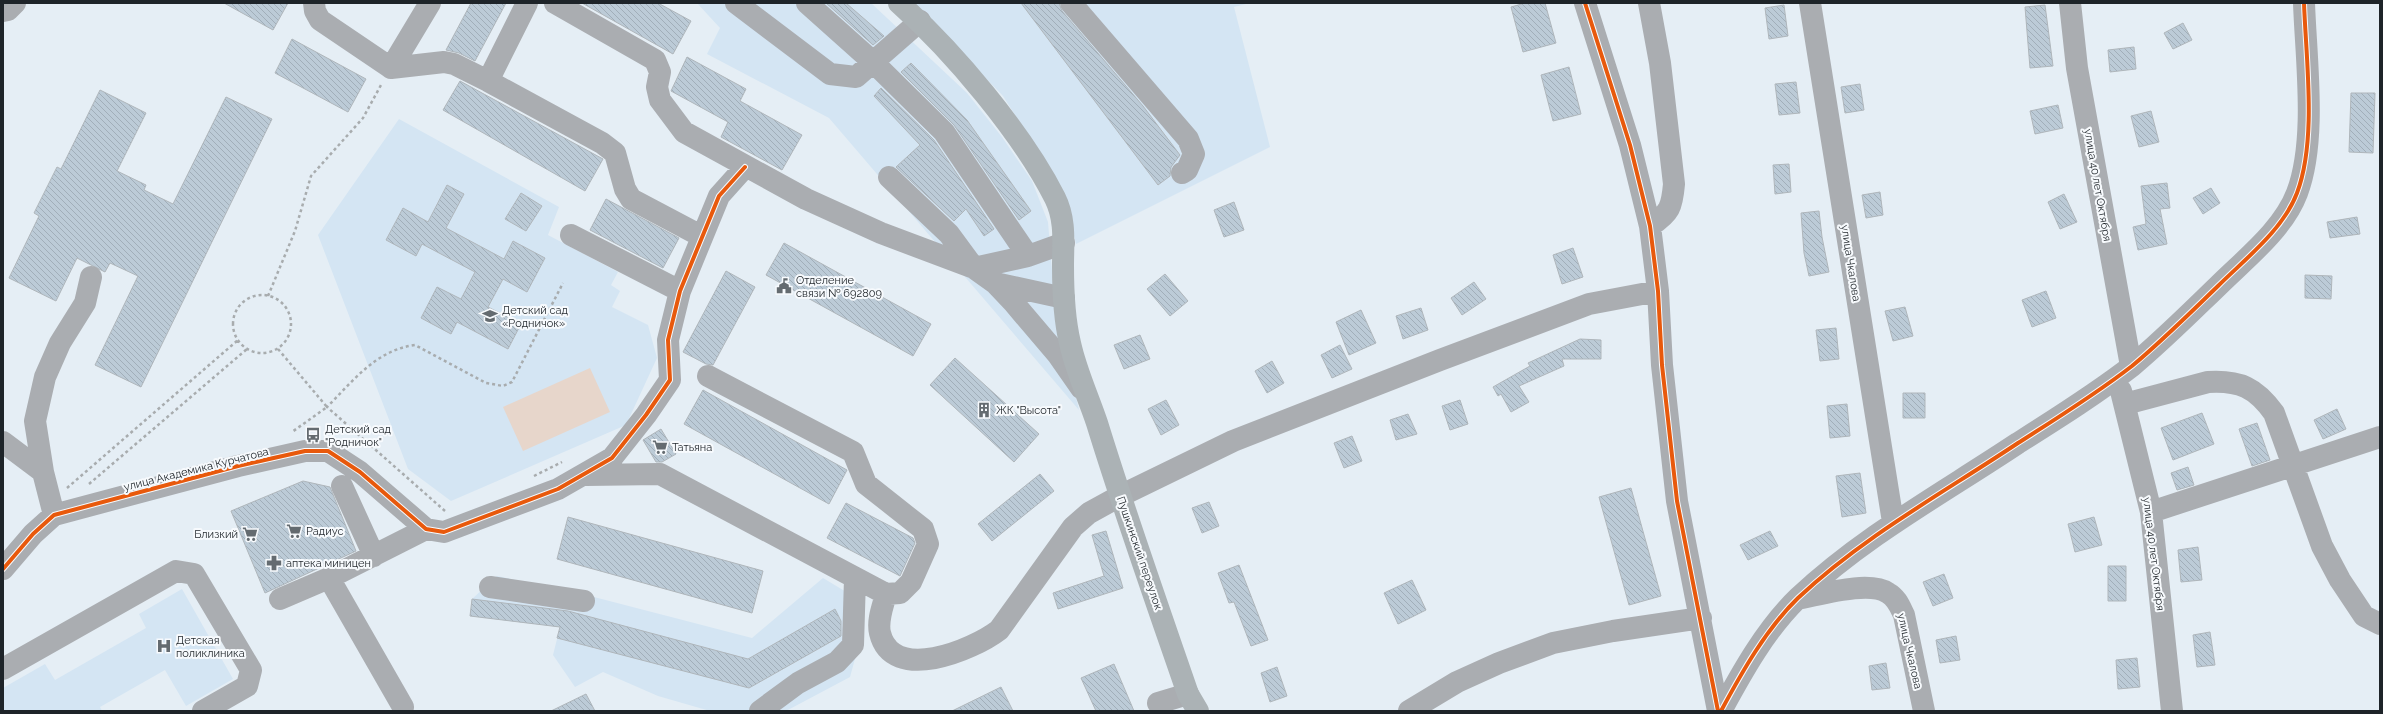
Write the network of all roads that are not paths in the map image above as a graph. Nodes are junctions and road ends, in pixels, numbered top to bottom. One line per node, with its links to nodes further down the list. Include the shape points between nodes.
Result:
1 (15, 3): 15 (street)
2 (314, 3): 18 (street, via 314,11 320,20)
3 (430, 3): 18 (street)
4 (527, 3): 19 (street)
5 (554, 3): 20 (street, via 655,60 660,72 657,87 660,100 684,132)
6 (736, 3): 17 (street, via 830,74 856,77)
7 (807, 3): 17 (street)
8 (899, 3): 16 (main road)
9 (1072, 3): 21 (street, via 1188,139 1194,154 1187,170)
10 (1585, 3): 23 (street, via 1630,145)
11 (1649, 3): 23 (street, via 1660,62 1674,184 1672,202 1666,216)
12 (1810, 3): 47 (street, улица Чкалова)
13 (2070, 3): 34 (street, улица 40 лет Октября, via 2077,68)
14 (2304, 3): 34 (street, via 2308,126 2302,177 2291,206 2252,253 2184,319)
15 (3, 11)
16 (920, 21): 17 (street); 26 (main road, via 1000,115 1031,159 1055,199 1063,221)
17 (873, 62): 27 (street, via 944,132)
18 (391, 68): 19 (street, via 444,62 454,64)
19 (488, 81): 25 (street, via 602,143 615,153 625,189 631,199)
20 (745, 167): 25 (street, via 719,196); 28 (street, via 861,224)
21 (1182, 173)
22 (889, 177): 28 (street, via 950,234)
23 (1650, 226): 32 (street)
24 (571, 235): 31 (street)
25 (701, 236): 31 (street)
26 (1064, 243): 27 (street); 33 (main road)
27 (1028, 256): 28 (street)
28 (974, 268): 30 (street)
29 (91, 277): 41 (street, via 85,303 60,343 45,377 35,421)
30 (995, 283): 33 (street); 36 (street, via 1058,355)
31 (680, 291): 42 (street, via 668,340 670,380 612,458)
32 (1658, 291): 44 (street, via 1589,304 1440,360 1233,441); 58 (street, via 1662,364 1677,501)
33 (1064, 298): 36 (main road, via 1070,342)
34 (2124, 371): 37 (street, улица 40 лет Октября); 47 (street, via 2018,444)
35 (708, 376): 54 (street, via 853,452 866,484 923,529 928,544 911,582 900,593)
36 (1085, 394): 44 (main road, Пушкинский переулок)
37 (2126, 404): 40 (street, via 2208,382 2235,383 2250,388 2263,398 2274,413); 46 (street, улица 40 лет Октября)
38 (2380, 437): 40 (street)
39 (3, 442): 41 (street)
40 (2292, 467): 46 (street); 59 (street, via 2322,546 2340,580 2364,616)
41 (43, 472): 45 (street)
42 (586, 474): 48 (street, via 558,489 444,532); 52 (street, via 660,474)
43 (342, 486): 49 (street)
44 (1120, 496): 54 (street, via 1089,513 1073,527 999,630 960,651 922,660 902,659 889,650 880,634 879,622); 61 (main road, Пушкинский переулок)
45 (52, 509): 48 (street, улица Академика Курчатова, via 305,451 328,451 360,472); 50 (street, улица Академика Курчатова)
46 (2151, 512): 70 (street, улица 40 лет Октября)
47 (1893, 522): 56 (street)
48 (426, 529): 49 (street)
49 (374, 556): 51 (street)
50 (3, 569)
51 (329, 578): 55 (street); 63 (street)
52 (855, 578): 54 (street); 65 (street, via 853,645 837,662 798,683)
53 (490, 587): 57 (street)
54 (886, 594)
55 (280, 599)
56 (1797, 599): 68 (street, via 1758,650); 69 (street, улица Чкалова, via 1868,587 1890,593 1904,615)
57 (584, 601)
58 (1701, 618): 66 (street, via 1553,643 1498,663 1457,682); 67 (street)
59 (2380, 624)
60 (3, 669): 64 (street, via 176,571 194,574 251,670 247,686)
61 (1193, 702): 62 (street)
62 (1158, 703)
63 (402, 707)
64 (202, 711)
65 (760, 711)
66 (1409, 711)
67 (1718, 711)
68 (1721, 711)
69 (1924, 711)
70 (2172, 711)

